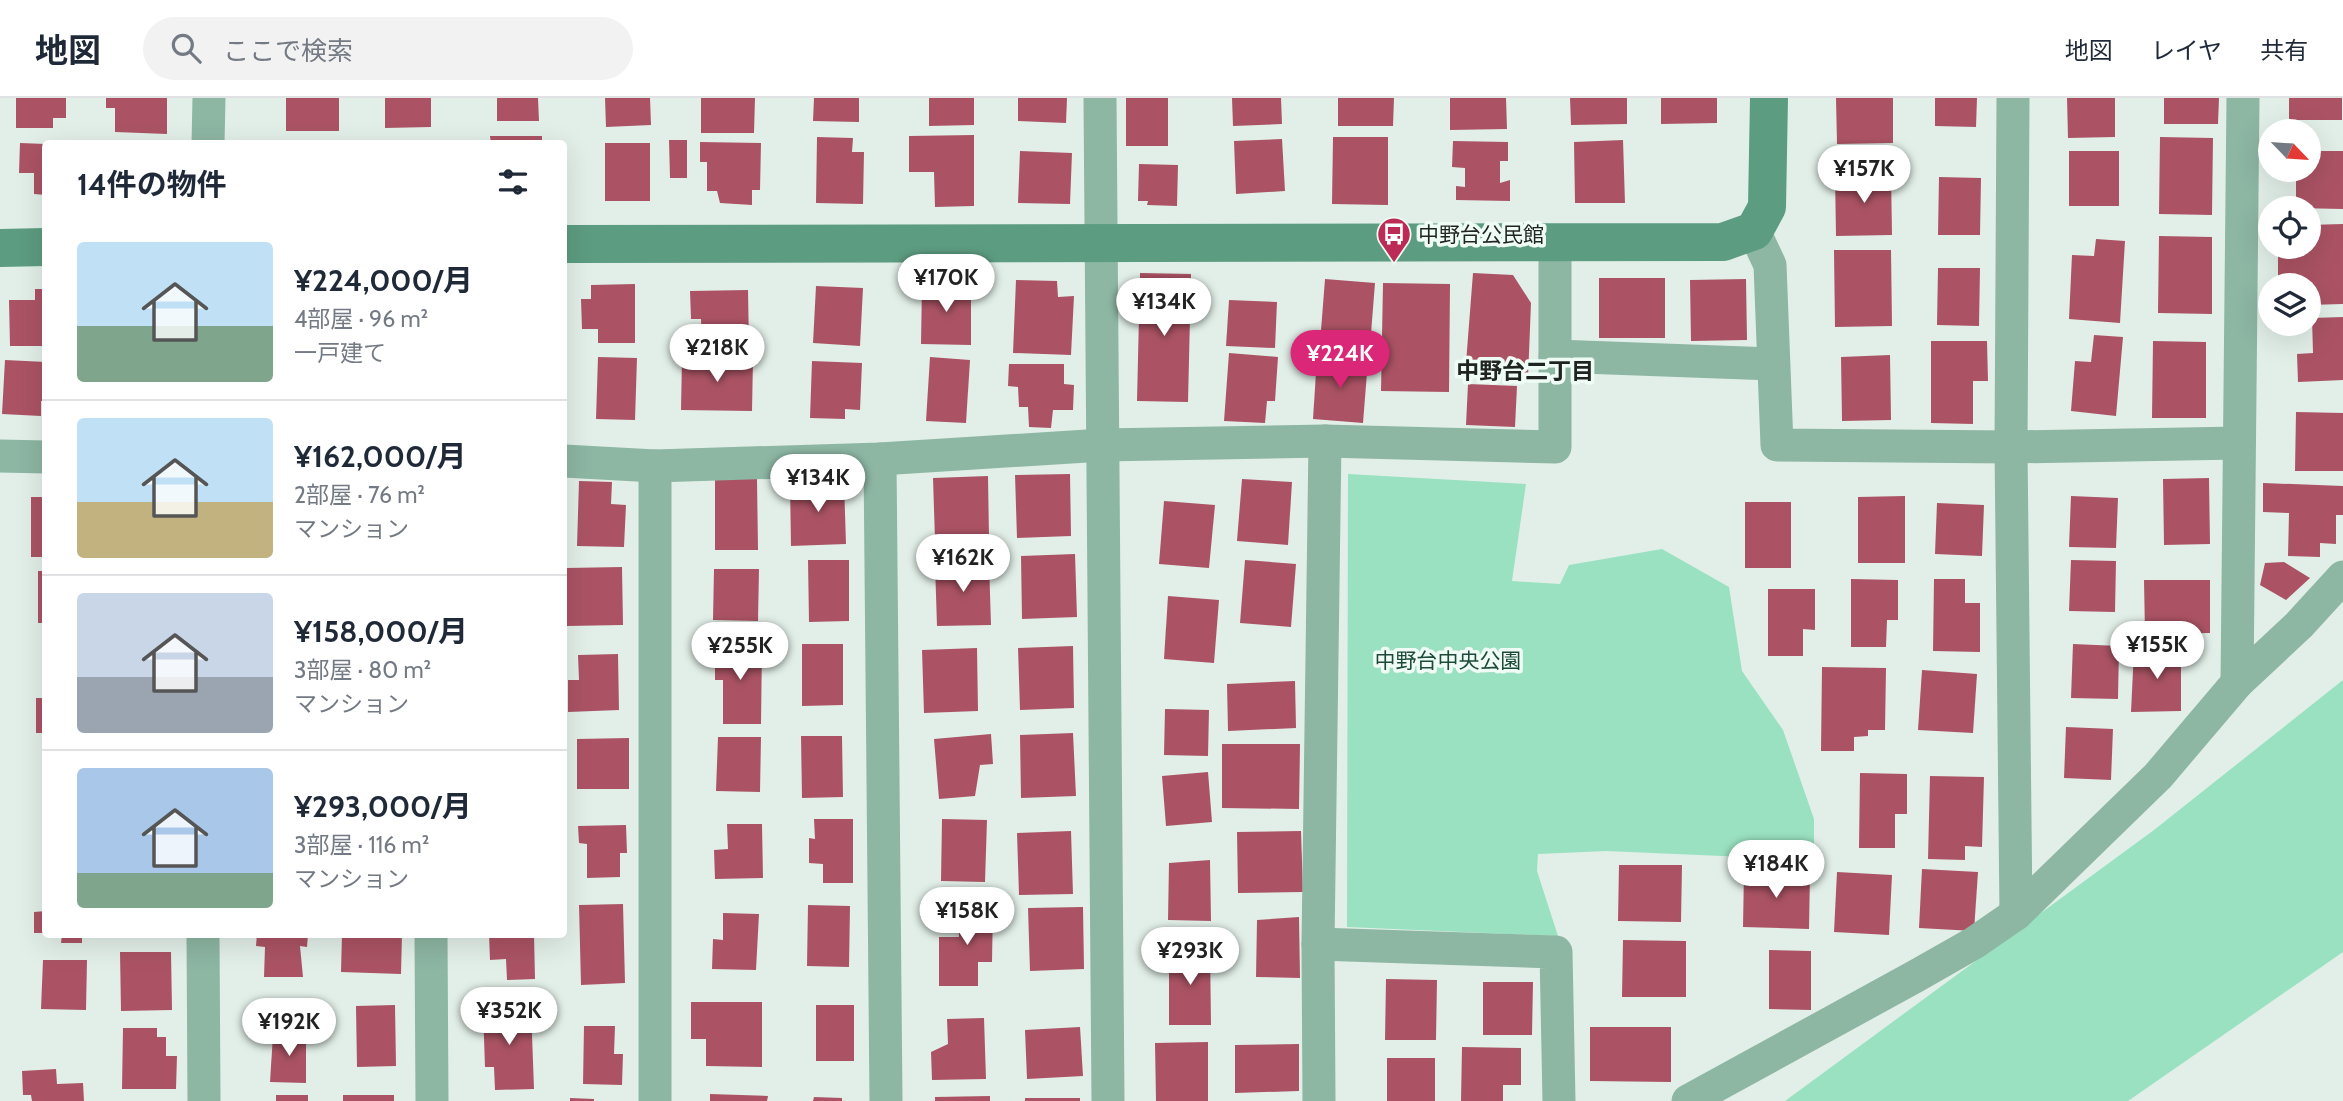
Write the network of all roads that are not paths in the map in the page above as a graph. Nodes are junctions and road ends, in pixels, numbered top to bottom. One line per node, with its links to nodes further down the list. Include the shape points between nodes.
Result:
1 (209, 98): 6 (street)
2 (1100, 98): 8 (street)
3 (1769, 98): 7 (street, via 1768,207)
4 (2013, 98): 18 (street)
5 (2243, 98): 16 (street)
6 (208, 140)
7 (1754, 231): 9 (street, via 1723,242); 14 (street, via 1770,265)
8 (1101, 241): 9 (street); 10 (street); 17 (street)
9 (1555, 241): 13 (street)
10 (567, 244)
11 (42, 247): 12 (street)
12 (0, 248)
13 (1555, 356): 14 (street); 15 (street, via 1555,447)
14 (1773, 364): 18 (street, via 1777,445)
15 (1325, 441): 17 (street); 29 (street)
16 (2239, 443): 18 (street); 25 (street)
17 (1103, 445): 21 (street); 34 (street)
18 (2011, 447): 26 (street)
19 (0, 456): 20 (street)
20 (42, 457)
21 (880, 459): 23 (street); 33 (street)
22 (567, 461): 23 (street)
23 (655, 466): 32 (street)
24 (2343, 577): 25 (street)
25 (2237, 683): 26 (street, via 2158,776)
26 (2016, 914): 37 (street, via 1974,943)
27 (203, 938): 30 (street)
28 (431, 938): 31 (street)
29 (1318, 944): 35 (street); 36 (street, via 1556,952)
30 (204, 1101)
31 (432, 1101)
32 (655, 1101)
33 (886, 1101)
34 (1108, 1101)
35 (1320, 1101)
36 (1559, 1101)
37 (1688, 1101)

